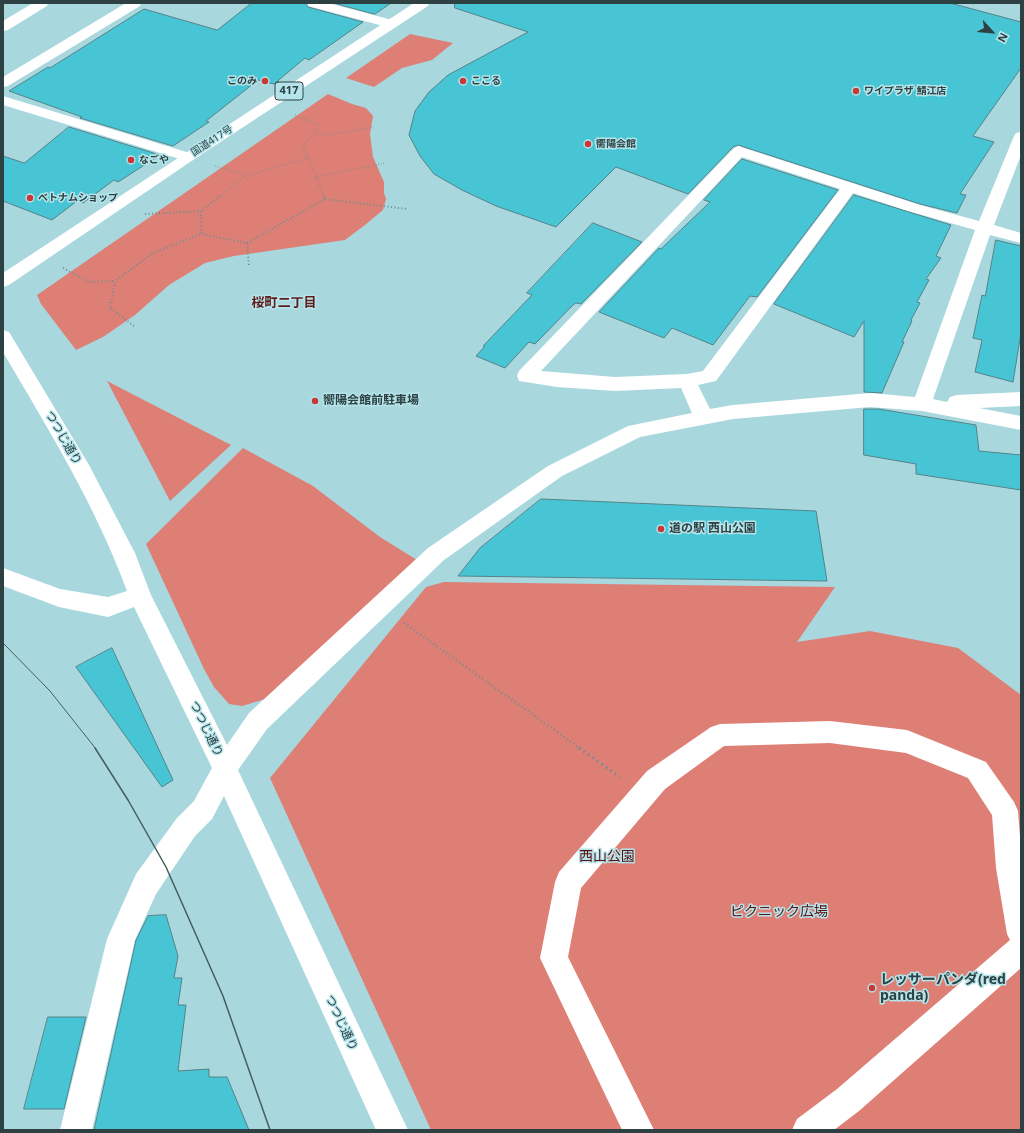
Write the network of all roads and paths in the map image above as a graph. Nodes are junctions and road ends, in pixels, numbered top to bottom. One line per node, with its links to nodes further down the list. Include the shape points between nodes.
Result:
1 (42, 3): 6 (main road)
2 (136, 3): 7 (main road)
3 (313, 3): 5 (main road)
4 (423, 3): 5 (main road, 国道417号 / 417)
5 (391, 24): 13 (main road, 国道417号 / 417)
6 (3, 26)
7 (3, 83)
8 (3, 100): 13 (main road)
9 (293, 115): 11 (path, via 319,125)
10 (374, 127): 11 (path, via 327,135)
11 (315, 133): 14 (path, via 303,146)
12 (1021, 136): 24 (main road)
13 (188, 157): 30 (main road, 国道417号 / 417)
14 (308, 158): 17 (path); 18 (path)
15 (385, 163): 18 (path)
16 (211, 164): 17 (path)
17 (245, 176): 22 (path)
18 (316, 177): 20 (path)
19 (850, 186): 24 (main road); 34 (main road, via 709,376); 34 (main road, via 739,151 526,376 615,384)
20 (325, 199): 21 (path); 27 (path)
21 (407, 209)
22 (201, 211): 23 (path); 25 (path)
23 (142, 214)
24 (984, 229): 26 (main road); 36 (main road)
25 (201, 234): 27 (path); 31 (path, via 153,253)
26 (1021, 238)
27 (247, 242): 29 (path)
28 (59, 266): 31 (path, via 89,282)
29 (249, 266)
30 (3, 281)
31 (115, 281): 32 (path, via 110,308)
32 (134, 326)
33 (3, 336): 40 (main road, つつじ通り, via 79,466 124,553)
34 (687, 381): 37 (main road)
35 (1021, 400): 36 (main road)
36 (922, 404): 37 (main road, via 870,400 733,412); 38 (main road)
37 (704, 418): 42 (main road, via 635,431 555,471 436,554 258,721)
38 (1021, 422)
39 (3, 577): 40 (main road, via 59,598 108,607)
40 (140, 596): 42 (main road, つつじ通り)
41 (400, 620): 43 (path)
42 (225, 768): 46 (main road, via 203,810 186,827 146,884 120,939); 47 (main road, つつじ通り)
43 (643, 793): 44 (main road, via 656,780 720,735 830,732 907,742 977,770 1005,811 1008,868); 48 (main road, via 569,882 554,958)
44 (1021, 934)
45 (1021, 949): 49 (main road, via 848,1100)
46 (76, 1130)
47 (392, 1130)
48 (638, 1130)
49 (808, 1130)

